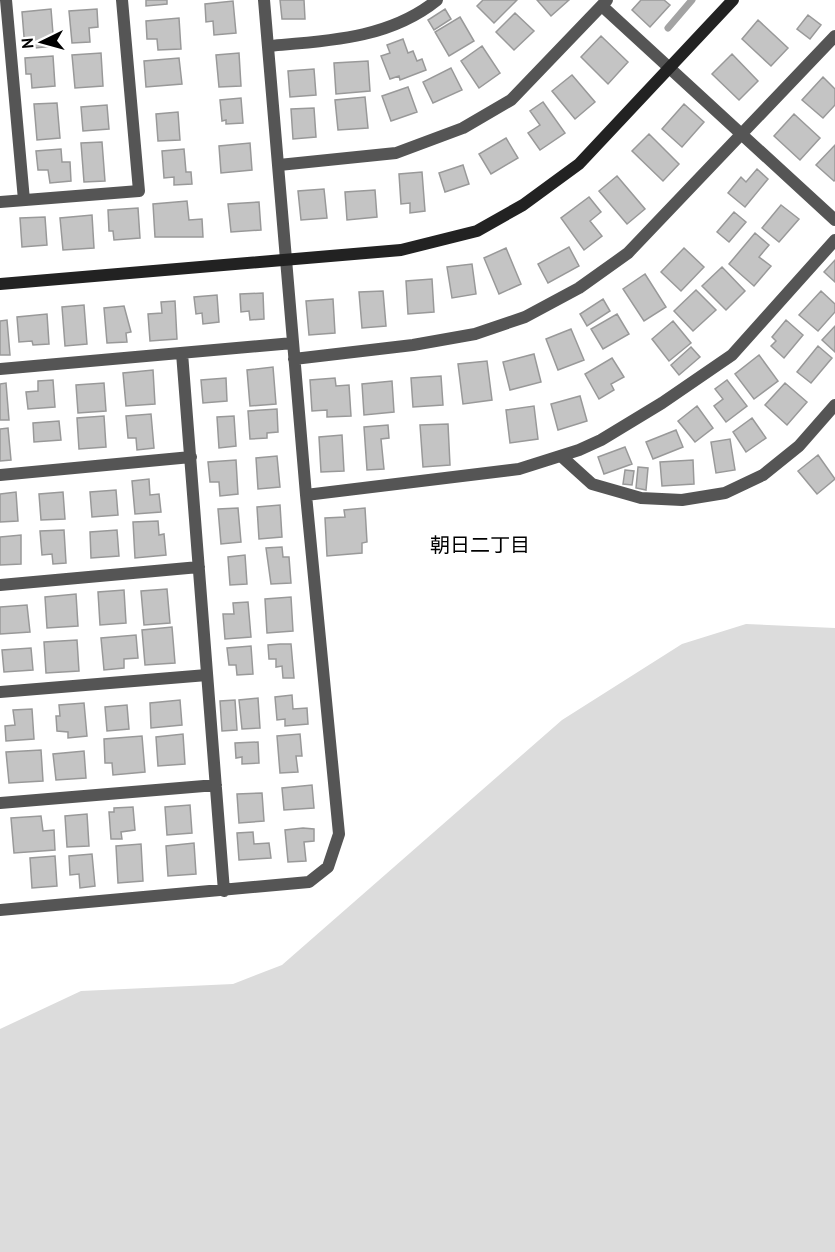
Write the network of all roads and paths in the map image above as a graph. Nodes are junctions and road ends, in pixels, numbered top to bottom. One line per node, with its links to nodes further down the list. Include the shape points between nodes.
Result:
1 (6, 0): 12 (street)
2 (122, 0): 12 (street, via 139,191)
3 (264, 0): 8 (street)
4 (437, 0): 8 (street, via 384,29 347,39)
5 (734, 0): 9 (street)
6 (605, 3): 9 (street); 11 (street, via 511,100 463,128 396,153)
7 (835, 36): 10 (street)
8 (268, 46): 11 (street)
9 (668, 69): 10 (street); 16 (street, via 579,164 523,205 477,231 401,250)
10 (741, 135): 14 (street); 20 (street, via 628,253 579,288 525,317 475,334)
11 (279, 165): 16 (street)
12 (24, 200): 13 (street)
13 (0, 202)
14 (835, 220)
15 (835, 240): 23 (street, via 732,355 601,440)
16 (288, 259): 17 (street); 18 (street)
17 (0, 284)
18 (293, 343): 19 (street); 20 (street)
19 (182, 353): 21 (street); 24 (street)
20 (294, 359): 26 (street)
21 (0, 369)
22 (835, 405): 23 (street, via 799,446 763,475 725,493 682,500 641,498 592,484)
23 (561, 456): 26 (street, via 519,469)
24 (190, 457): 25 (street); 27 (street)
25 (0, 475)
26 (306, 495): 33 (street, via 339,834 328,867 309,882)
27 (199, 567): 28 (street); 29 (street)
28 (0, 585)
29 (207, 675): 30 (street); 31 (street)
30 (0, 692)
31 (216, 785): 32 (street); 33 (street)
32 (0, 803)
33 (224, 891): 34 (street)
34 (0, 910)

